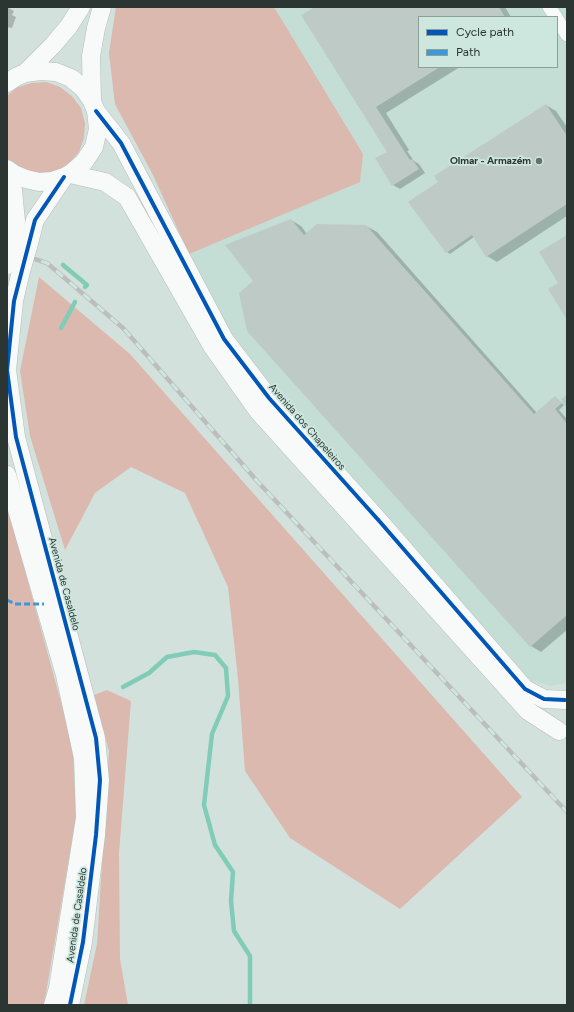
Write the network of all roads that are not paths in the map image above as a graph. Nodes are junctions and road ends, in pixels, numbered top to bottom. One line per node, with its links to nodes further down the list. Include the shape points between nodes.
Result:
1 (81, 7): 7 (street, via 53,45)
2 (102, 7): 9 (street, via 91,56)
3 (549, 7): 4 (street)
4 (555, 16)
5 (558, 21): 6 (street)
6 (567, 35)
7 (25, 73): 8 (street); 9 (street, Avenida dos Chapeleiros, via 56,72 70,78 83,88)
8 (7, 83)
9 (94, 106): 12 (street, via 98,129 94,147 84,162); 16 (street, Avenida dos Chapeleiros, via 121,143 224,338 269,398 525,689 544,699)
10 (7, 169): 12 (street, via 26,180 39,182)
11 (7, 174): 13 (street, Avenida de Casaldelo, via 13,190)
12 (67, 176): 13 (street, Avenida de Casaldelo); 17 (street, Avenida dos Chapeleiros, via 105,182 127,197 212,346 258,411 528,711)
13 (20, 245): 14 (street, Avenida de Casaldelo, bridge)
14 (14, 268): 19 (street, Avenida de Casaldelo, via 14,300 7,370 16,437 96,738 100,780 84,934)
15 (7, 475): 18 (street, Avenida de Casaldelo, via 64,675 83,758 84,818)
16 (566, 699): 17 (street, Avenida dos Chapeleiros, via 560,704 555,718)
17 (563, 735)
18 (54, 1005)
19 (70, 1005)

